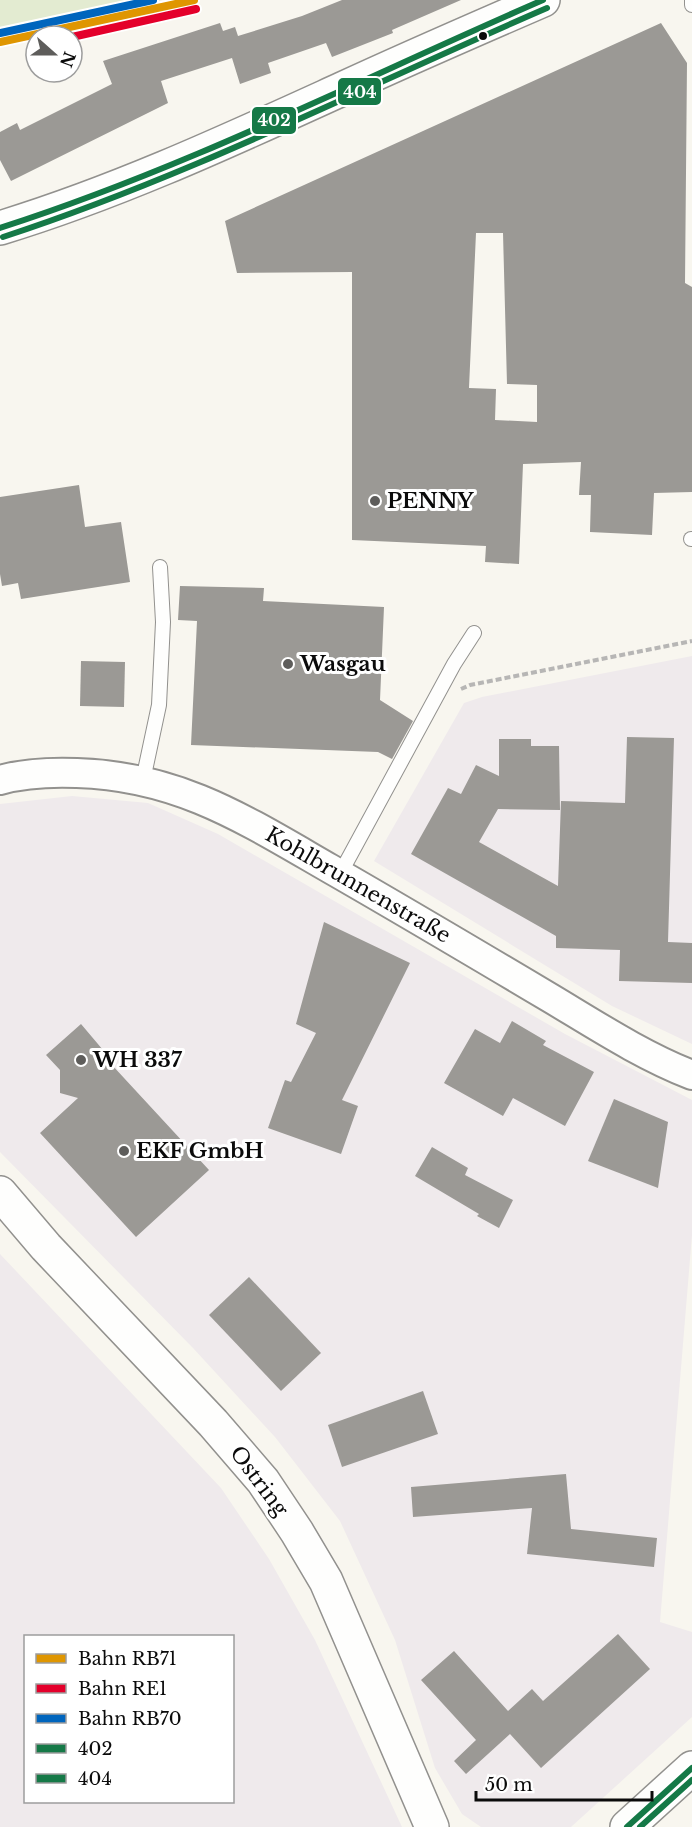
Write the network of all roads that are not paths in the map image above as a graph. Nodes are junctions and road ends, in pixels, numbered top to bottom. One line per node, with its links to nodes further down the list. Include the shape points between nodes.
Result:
1 (543, 0): 4 (street, via 100,194)
2 (692, 0): 3 (lane)
3 (692, 4)
4 (0, 228)
5 (160, 567): 8 (lane, via 164,622 159,705)
6 (474, 633): 9 (lane)
7 (0, 780): 8 (street, Kohlbrunnenstraße, via 61,772)
8 (143, 780): 9 (street, Kohlbrunnenstraße, via 210,803)
9 (340, 874): 10 (street, Kohlbrunnenstraße, via 621,1040)
10 (692, 1075)
11 (0, 1192): 13 (street, Ostring, via 69,1272 213,1423 286,1515 326,1581)
12 (692, 1768): 14 (street)
13 (432, 1827)
14 (627, 1827)

